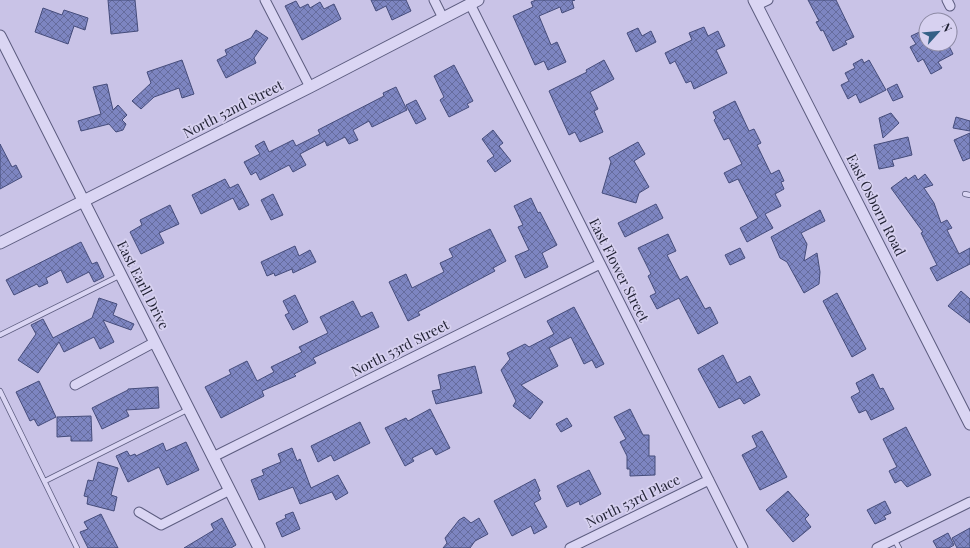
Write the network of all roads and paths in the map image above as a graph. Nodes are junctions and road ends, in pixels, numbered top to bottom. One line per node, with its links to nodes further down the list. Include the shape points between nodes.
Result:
1 (265, 0): 8 (street)
2 (434, 0): 6 (street)
3 (768, 0): 5 (street)
4 (474, 2): 6 (street, North 52nd Street); 11 (street, East Flower Street)
5 (756, 3): 18 (street, East Osborn Road)
6 (443, 18): 8 (street, North 52nd Street)
7 (0, 36): 9 (street, East Earll Drive)
8 (310, 87): 9 (street, North 52nd Street)
9 (84, 201): 10 (street, North 52nd Street); 12 (street, East Earll Drive)
10 (0, 243)
11 (600, 264): 19 (street, North 53rd Street); 20 (street, East Flower Street)
12 (121, 275): 13 (lane); 14 (street, East Earll Drive)
13 (0, 335)
14 (155, 342): 15 (street); 17 (street, East Earll Drive)
15 (75, 385)
16 (0, 391): 21 (lane)
17 (189, 409): 19 (street, East Earll Drive); 21 (lane)
18 (970, 424)
19 (213, 457): 22 (street, East Earll Drive)
20 (709, 480): 28 (street, North 53rd Place); 29 (street, East Flower Street)
21 (45, 481): 26 (lane)
22 (230, 490): 24 (street, via 160,525); 27 (street, East Earll Drive)
23 (970, 502): 25 (street)
24 (139, 512)
25 (894, 539): 30 (street); 31 (lane)
26 (77, 548)
27 (259, 548)
28 (570, 548)
29 (743, 548)
30 (876, 548)
31 (899, 548)

